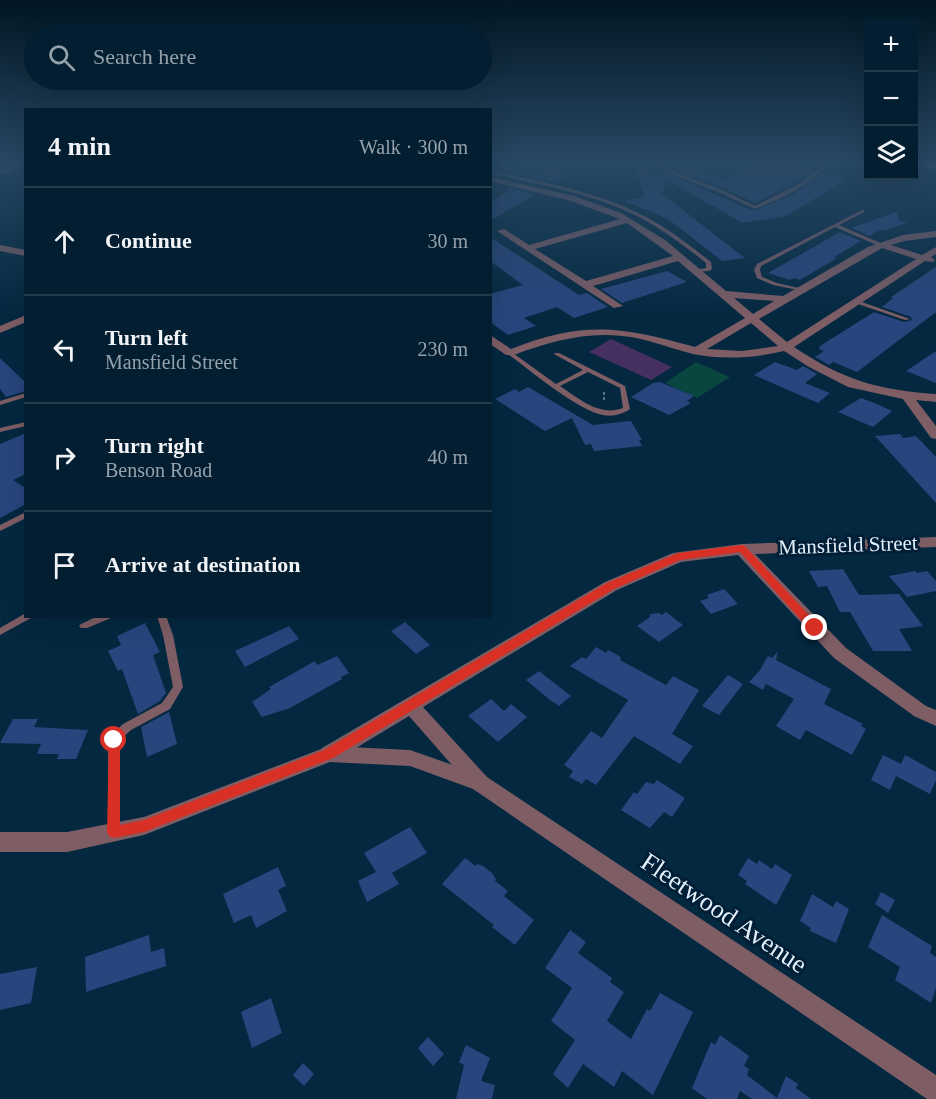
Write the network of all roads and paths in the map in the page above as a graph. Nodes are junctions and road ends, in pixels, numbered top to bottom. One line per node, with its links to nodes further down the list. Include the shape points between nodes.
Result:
1 (616, 214): 4 (street)
2 (638, 214): 5 (lane)
3 (856, 214): 6 (lane)
4 (628, 220): 7 (street); 12 (street)
5 (655, 224): 7 (lane); 18 (lane, via 709,263 709,269)
6 (835, 225): 10 (lane); 20 (lane, via 759,265 760,278)
7 (640, 227): 15 (street)
8 (501, 231): 12 (street)
9 (936, 234): 10 (street)
10 (881, 245): 16 (street); 20 (street)
11 (0, 248): 14 (street)
12 (527, 248): 19 (street)
13 (936, 250): 16 (street)
14 (24, 253)
15 (680, 257): 18 (street); 19 (street)
16 (924, 258): 17 (street); 23 (street)
17 (936, 262)
18 (696, 271): 21 (street)
19 (585, 285): 24 (street)
20 (801, 290): 22 (street)
21 (724, 294): 22 (street); 25 (street)
22 (784, 299): 25 (street)
23 (857, 302): 27 (lane); 30 (street)
24 (618, 306)
25 (752, 318): 30 (street); 31 (street)
26 (24, 319): 28 (street)
27 (907, 319)
28 (0, 330)
29 (492, 339): 32 (street)
30 (786, 347): 31 (street, via 742,355); 37 (street, via 852,384)
31 (696, 351): 32 (street, via 646,336 592,332 544,339)
32 (510, 352): 35 (lane)
33 (557, 354): 34 (lane)
34 (587, 370): 35 (lane); 35 (lane, via 623,387 627,409 616,414 601,412)
35 (556, 386)
36 (24, 396): 39 (lane)
37 (907, 396): 38 (street); 42 (street)
38 (936, 398)
39 (0, 404)
40 (24, 424): 41 (lane)
41 (0, 430)
42 (936, 435)
43 (24, 515): 44 (lane)
44 (0, 528)
45 (936, 542): 46 (street, Mansfield Street)
46 (742, 549): 52 (street, Mansfield Street, via 678,556 611,586); 53 (street, via 840,653 920,711)
47 (24, 618): 51 (lane)
48 (103, 618): 50 (lane)
49 (161, 618): 56 (lane, via 178,687 166,706 127,727 114,740)
50 (84, 626)
51 (0, 632)
52 (410, 705): 54 (street, Mansfield Street); 55 (street, Fleetwood Avenue)
53 (936, 718)
54 (328, 754): 55 (street, Fleetwood Avenue, via 410,758); 56 (street, Mansfield Street, via 144,826)
55 (480, 783): 58 (street, Fleetwood Avenue)
56 (114, 832): 57 (street, Mansfield Street, via 67,842)
57 (0, 842)
58 (936, 1090)

